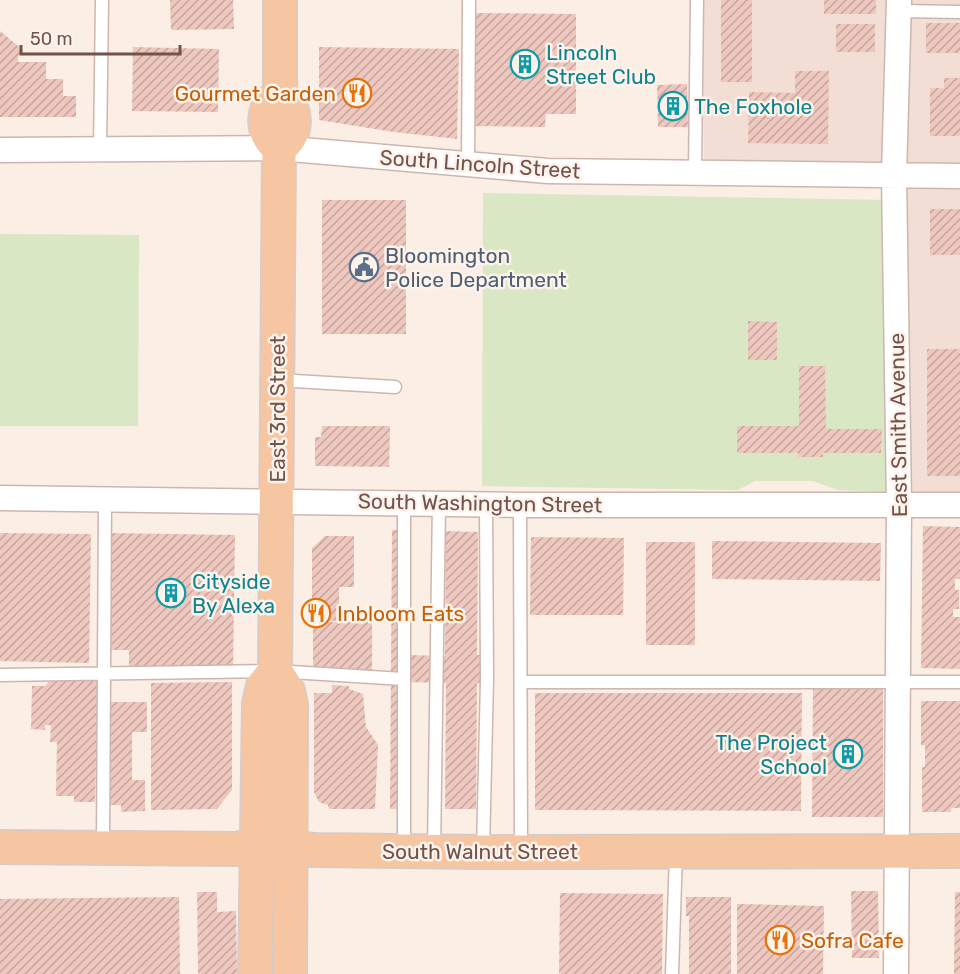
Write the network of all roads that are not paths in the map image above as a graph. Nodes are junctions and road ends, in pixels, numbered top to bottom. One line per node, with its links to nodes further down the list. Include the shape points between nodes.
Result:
1 (102, 0): 9 (lane)
2 (280, 0): 7 (main road, East 3rd Street, via 280,94 292,107 293,128 290,138)
3 (469, 0): 10 (lane)
4 (697, 0): 11 (lane)
5 (899, 5): 6 (lane); 12 (street, East Smith Avenue)
6 (960, 12)
7 (279, 148): 9 (street, South Lincoln Street); 10 (street, South Lincoln Street); 14 (main road, East 3rd Street)
8 (0, 150): 9 (street, South Lincoln Street)
9 (100, 150)
10 (468, 165): 11 (street, South Lincoln Street, via 548,171)
11 (695, 171): 12 (street, South Lincoln Street)
12 (894, 175): 13 (street, South Lincoln Street); 22 (street, East Smith Avenue)
13 (960, 176)
14 (277, 380): 15 (lane); 18 (main road, East 3rd Street)
15 (394, 387)
16 (0, 498): 17 (street, South Washington Street)
17 (105, 499): 18 (street, South Washington Street); 26 (lane)
18 (276, 500): 19 (street, South Washington Street); 25 (main road, East 3rd Street)
19 (404, 503): 20 (street, South Washington Street); 28 (lane)
20 (439, 504): 21 (street, South Washington Street); 37 (lane)
21 (486, 504): 23 (street, South Washington Street); 40 (lane)
22 (899, 504): 23 (street, South Washington Street); 24 (street, South Washington Street); 29 (street, East Smith Avenue)
23 (520, 505): 30 (lane)
24 (960, 505)
25 (275, 671): 26 (lane); 28 (lane); 32 (main road, East 3rd Street, via 261,691 259,704); 35 (main road, East 3rd Street, via 286,687 291,705)
26 (104, 674): 27 (lane); 34 (lane)
27 (0, 675)
28 (403, 679): 37 (lane)
29 (899, 681): 30 (lane); 31 (lane); 38 (street, East Smith Avenue)
30 (522, 682): 41 (lane)
31 (960, 682)
32 (257, 845): 34 (main road, South Walnut Street, via 236,849); 35 (main road, South Walnut Street); 42 (main road, East 3rd Street)
33 (0, 847): 34 (main road, South Walnut Street)
34 (103, 848)
35 (290, 848): 37 (main road, South Walnut Street); 43 (main road, East 3rd Street)
36 (676, 850): 38 (main road, South Walnut Street); 41 (main road, South Walnut Street); 44 (lane)
37 (419, 851): 40 (main road, South Walnut Street)
38 (895, 851): 39 (main road, South Walnut Street); 45 (street, East Smith Avenue)
39 (960, 851)
40 (483, 852): 41 (main road, South Walnut Street)
41 (521, 852)
42 (255, 974)
43 (290, 974)
44 (672, 974)
45 (896, 974)

